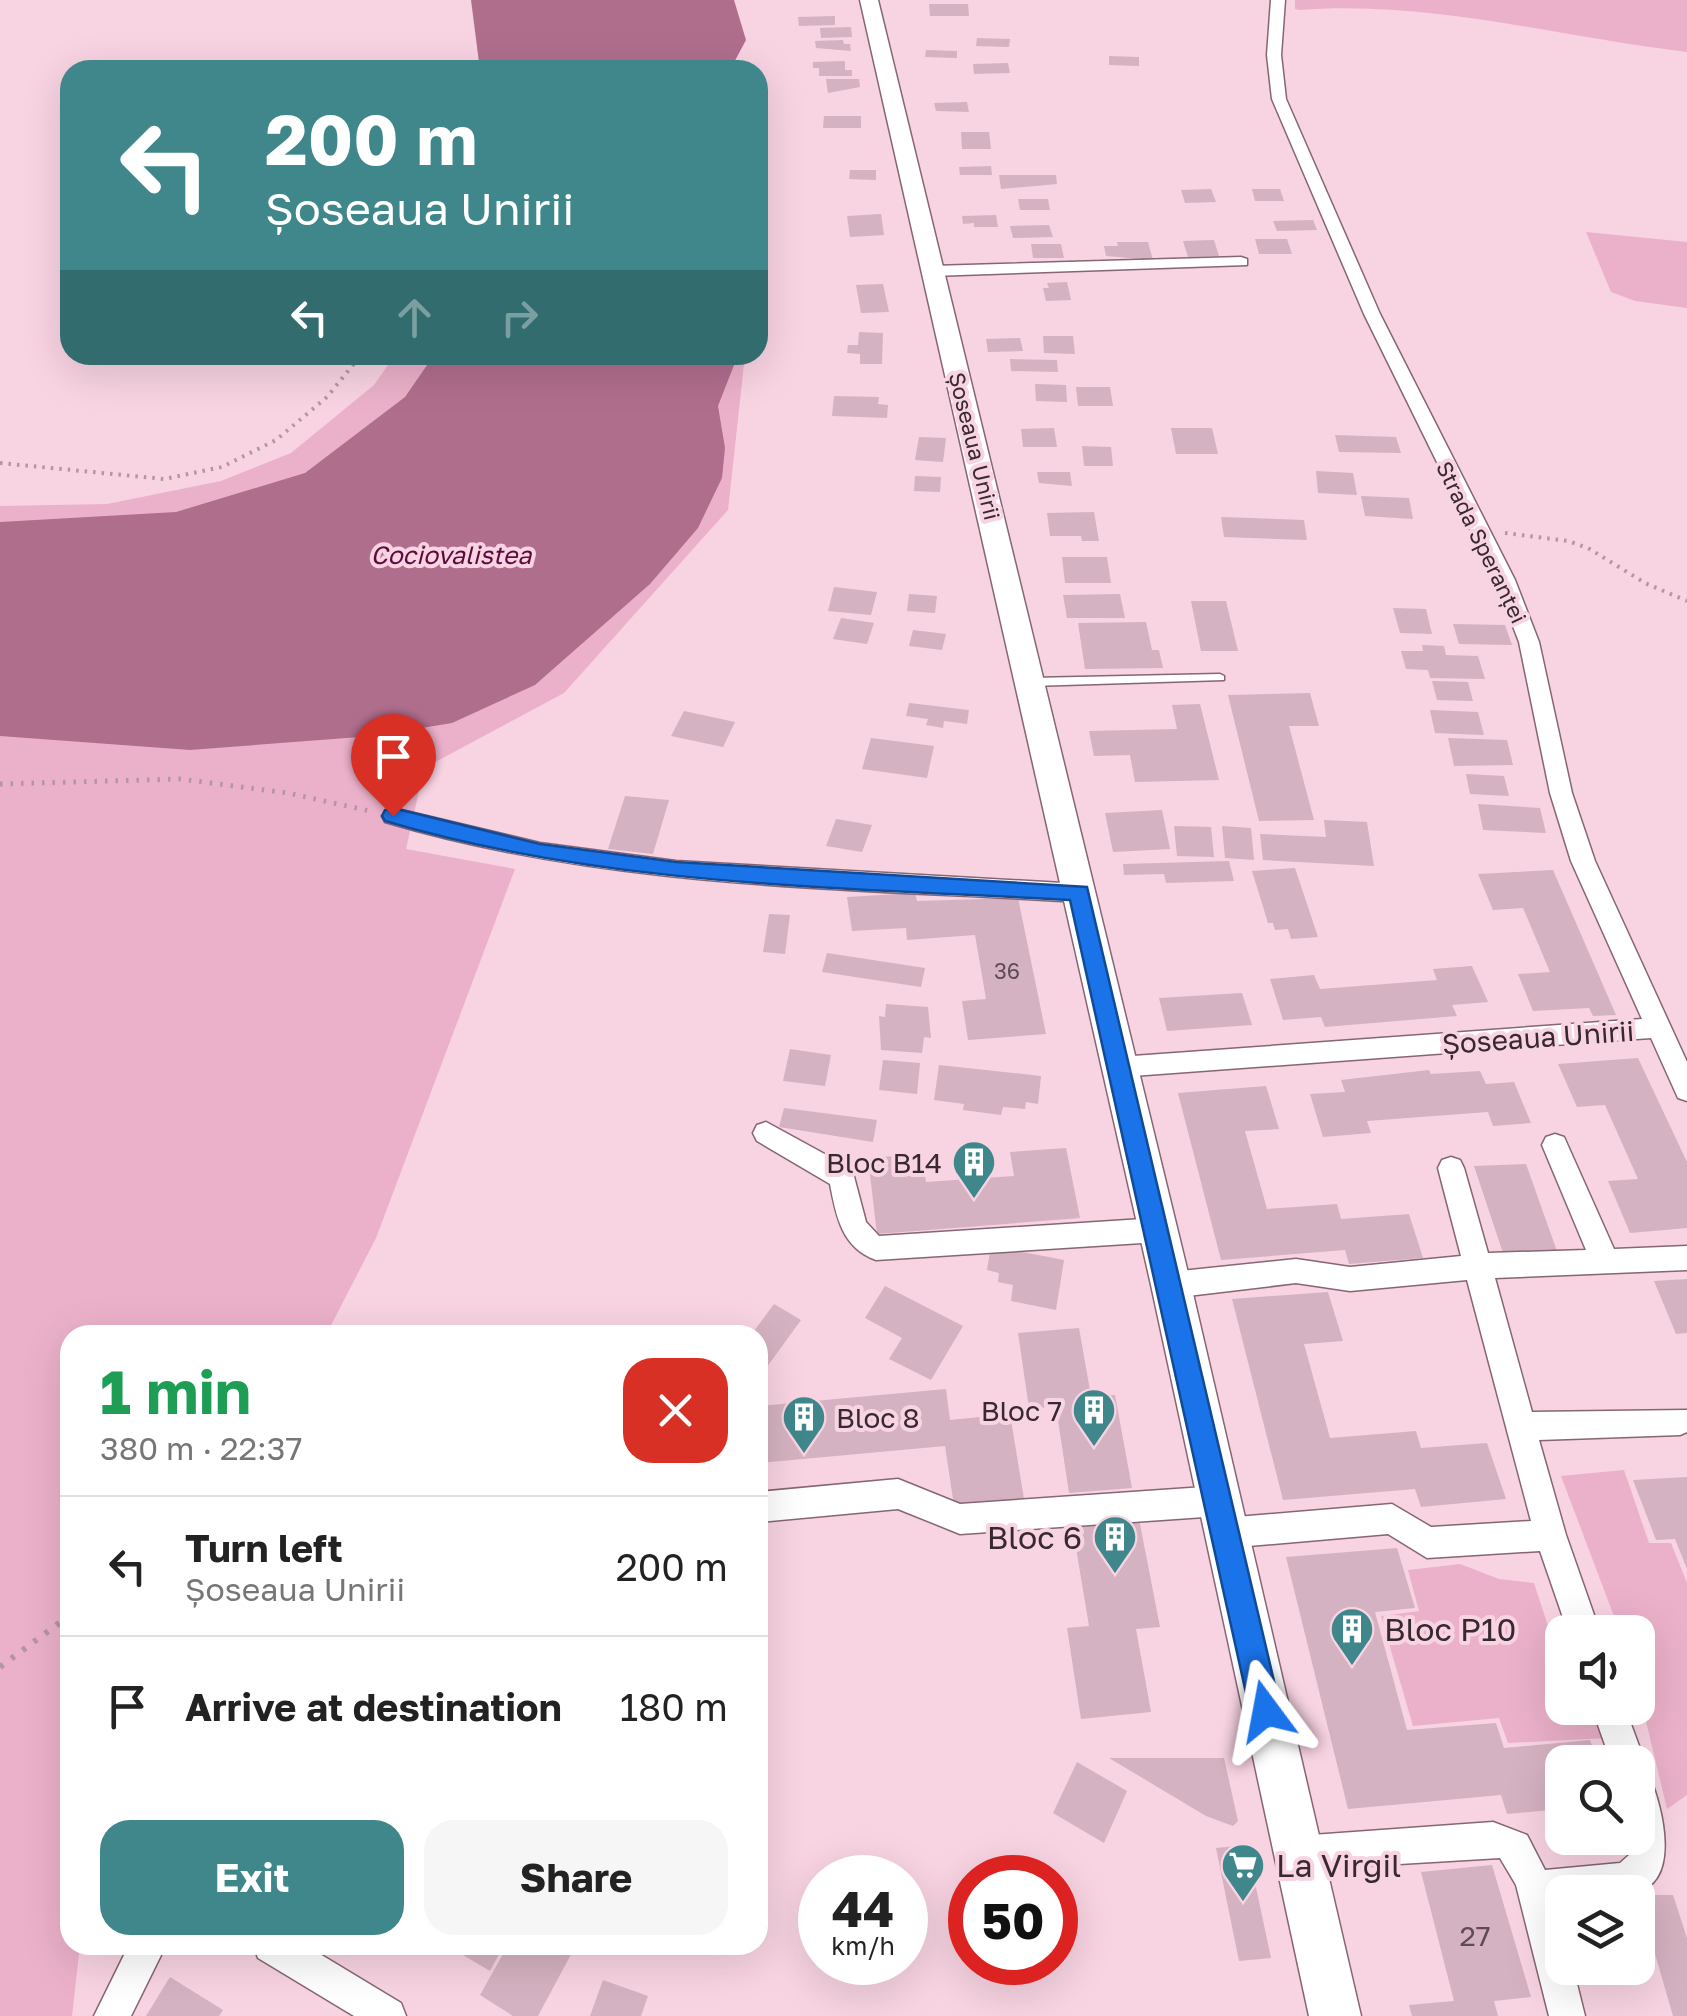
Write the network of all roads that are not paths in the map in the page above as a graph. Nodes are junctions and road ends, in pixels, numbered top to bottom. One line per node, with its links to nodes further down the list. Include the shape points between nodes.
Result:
1 (869, 0): 4 (main road, Șoseaua Unirii)
2 (1278, 0): 9 (street, Strada Speranței, via 1279,99 1372,314 1505,580 1530,642 1560,793 1583,861)
3 (1241, 262): 4 (street)
4 (932, 271): 6 (main road, Șoseaua Unirii)
5 (1220, 678): 6 (lane)
6 (1031, 682): 8 (main road, Șoseaua Unirii)
7 (393, 816): 8 (street, via 540,852 676,870)
8 (1080, 892): 10 (main road, Șoseaua Unirii)
9 (1657, 1028): 10 (street, Șoseaua Unirii); 11 (street, Strada Speranței)
10 (1119, 1067): 15 (main road, Șoseaua Unirii)
11 (1687, 1090)
12 (766, 1133): 15 (street, via 842,1176 856,1230 876,1248)
13 (1555, 1145): 17 (street)
14 (1451, 1168): 18 (street)
15 (1158, 1230): 19 (main road, Șoseaua Unirii)
16 (1687, 1258): 17 (street)
17 (1606, 1263): 18 (street)
18 (1480, 1266): 19 (street, via 1350,1278 1296,1271); 21 (street)
19 (1172, 1285): 23 (main road, Șoseaua Unirii)
20 (1680, 1421): 21 (street)
21 (1522, 1426): 24 (street)
22 (768, 1506): 23 (street, via 898,1494 960,1518)
23 (1222, 1517): 24 (street, via 1392,1519 1426,1543); 26 (main road, Șoseaua Unirii)
24 (1550, 1534): 25 (street)
25 (1578, 1615)
26 (1298, 1852): 28 (street, via 1493,1839 1521,1855); 33 (main road, Șoseaua Unirii)
27 (1650, 1855): 28 (street, via 1639,1874 1612,1882)
28 (1532, 1888): 34 (street)
29 (143, 1955): 31 (street)
30 (287, 1955): 32 (street)
31 (112, 2016)
32 (388, 2016)
33 (1334, 2016)
34 (1567, 2016)

